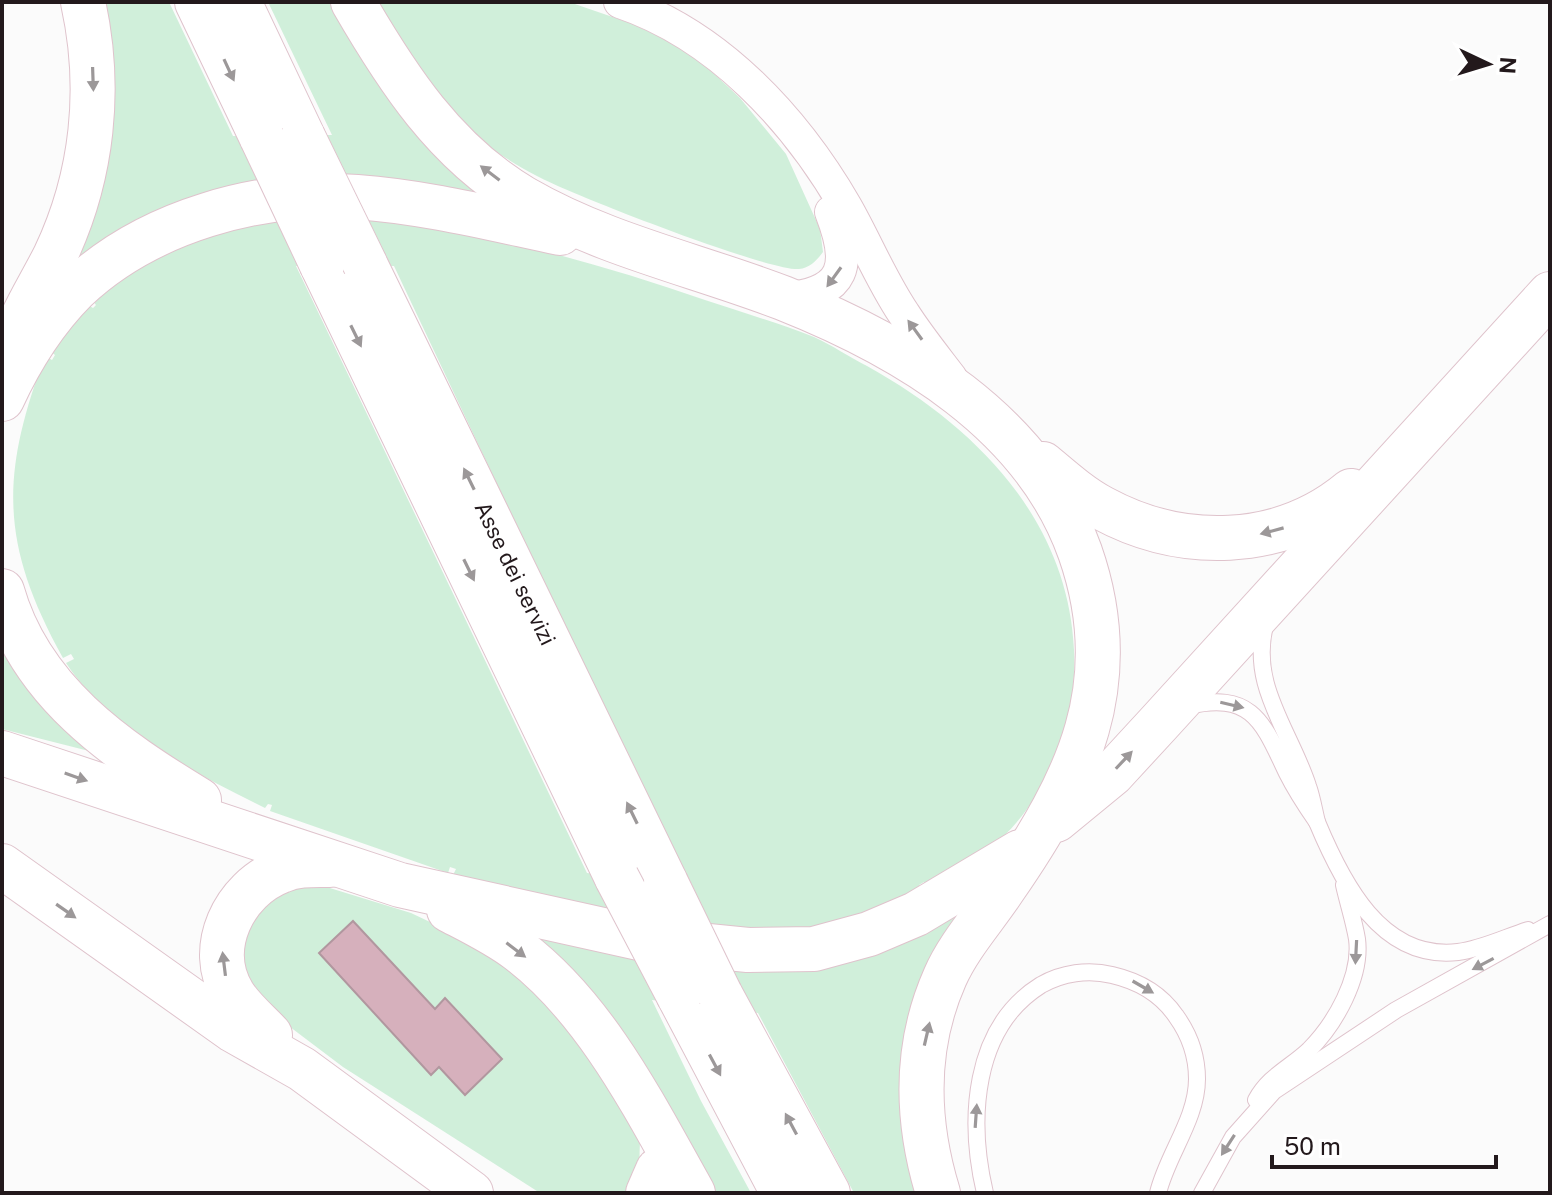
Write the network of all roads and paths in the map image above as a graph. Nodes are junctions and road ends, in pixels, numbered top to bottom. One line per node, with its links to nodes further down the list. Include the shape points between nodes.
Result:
1 (83, 2): 12 (main road, one-way to 12, via 94,83 84,173 55,254)
2 (197, 2): 6 (main road, one-way to 6)
3 (239, 2): 6 (main road)
4 (353, 2): 8 (main road, one-way to 4, via 523,197 458,148 389,65)
5 (620, 2): 7 (street, via 700,40 757,89)
6 (282, 138): 30 (main road, Asse dei servizi, one-way to 6, bridge, via 666,883 365,264); 30 (main road, Asse dei servizi, one-way to 30, bridge, via 322,265 617,878)
7 (809, 153): 11 (street, one-way to 11, via 844,258 829,286 814,296); 14 (street, one-way to 7, via 904,315 846,207)
8 (633, 248): 9 (main road, via 433,206 308,196 204,215 117,258); 11 (main road)
9 (76, 289): 12 (street); 15 (main road, via 43,329)
10 (1550, 294): 16 (main road)
11 (785, 299): 14 (main road, via 910,360)
12 (10, 332): 13 (main road)
13 (2, 369)
14 (961, 393): 17 (main road)
15 (2, 399)
16 (1428, 426): 17 (main road, one-way to 17, via 1341,499 1303,521 1235,539 1150,530 1101,508); 19 (main road)
17 (1001, 430): 23 (main road, via 1060,507 1079,551 1097,646 1095,695 1085,742 1068,787)
18 (3, 594): 24 (main road, via 34,661 71,707 123,753)
19 (1274, 599): 20 (main road); 22 (lane, via 1260,659 1265,688 1308,785)
20 (1159, 723): 22 (lane, one-way to 22, via 1186,707 1208,702 1249,710 1263,722); 23 (main road, one-way to 20, via 1112,774)
21 (2, 753): 24 (main road, one-way to 24)
22 (1317, 822): 27 (lane)
23 (1041, 834): 28 (main road, via 1004,864 916,914 814,949 748,950 648,940); 39 (main road, one-way to 23, via 928,1160 920,1088 932,1012 946,973)
24 (266, 841): 25 (main road)
25 (340, 865): 28 (main road); 31 (main road, one-way to 25, via 233,994 224,971 223,946 228,921 259,883 299,865)
26 (2, 866): 31 (main road, one-way to 31, via 233,1030)
27 (1342, 876): 29 (lane, via 1384,930 1417,949 1458,952); 32 (lane, one-way to 32, via 1357,939 1349,987 1321,1036 1270,1080)
28 (400, 885): 34 (main road, one-way to 34, via 494,935 541,970 612,1054 648,1112)
29 (1550, 924): 32 (lane, one-way to 32, via 1396,1010 1274,1091)
30 (699, 995): 37 (main road, one-way to 37); 38 (main road, one-way to 30)
31 (302, 1069): 33 (main road)
32 (1245, 1122): 42 (lane, one-way to 42)
33 (415, 1151): 35 (main road); 36 (main road)
34 (665, 1187)
35 (471, 1193)
36 (491, 1193)
37 (783, 1193)
38 (828, 1193)
39 (938, 1193)
40 (985, 1193): 41 (lane, one-way to 41, via 975,1138 995,1035 1007,1014 1050,980 1102,972 1151,990 1185,1029 1194,1054 1192,1107)
41 (1158, 1193)
42 (1202, 1193)

